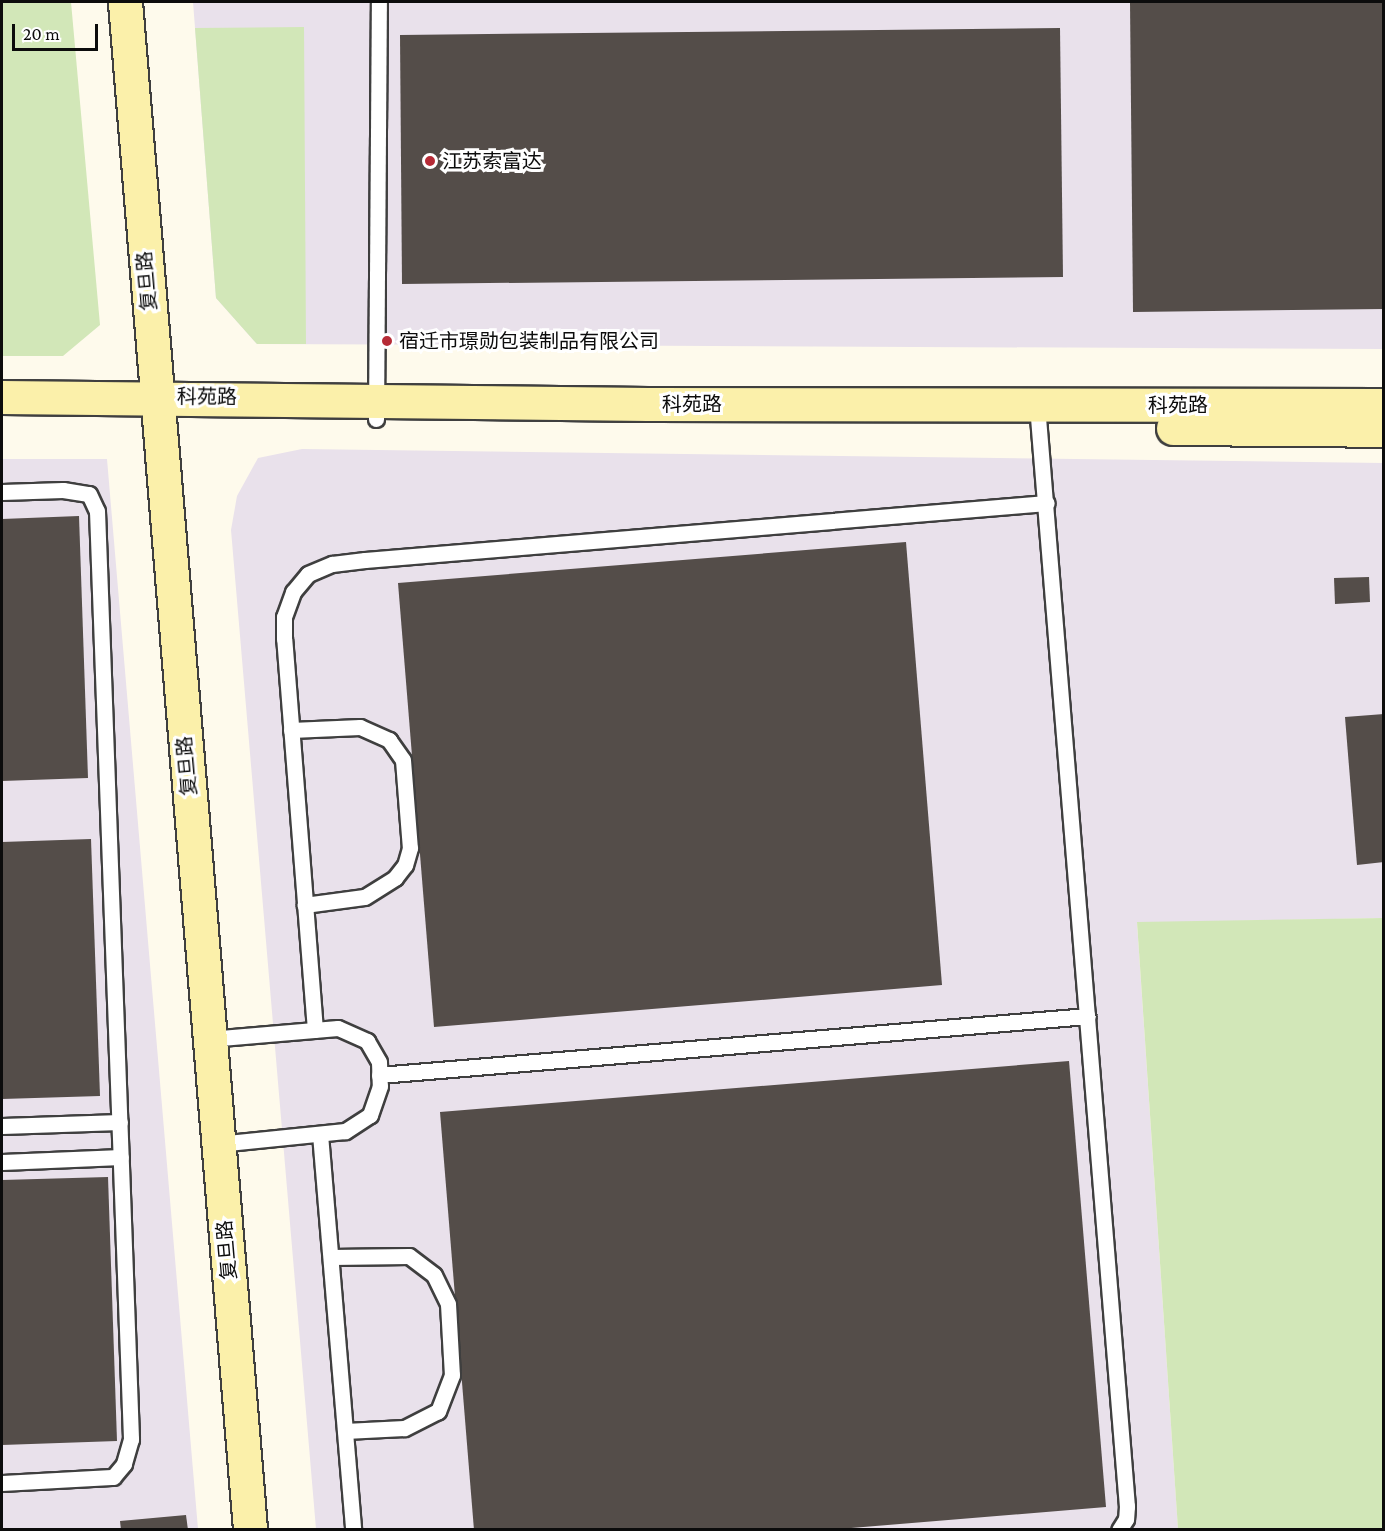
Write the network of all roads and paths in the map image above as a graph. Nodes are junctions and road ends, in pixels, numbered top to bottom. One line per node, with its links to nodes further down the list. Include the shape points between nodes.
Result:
1 (125, 2): 5 (street, 复旦路)
2 (380, 2): 6 (lane)
3 (2, 398): 5 (street, 科苑路)
4 (1383, 405): 7 (street, 科苑路)
5 (157, 407): 6 (street, 科苑路); 8 (street, 科苑路); 16 (street, 复旦路)
6 (376, 410): 7 (street, 科苑路)
7 (1039, 416): 9 (street, 科苑路); 11 (lane)
8 (2, 417)
9 (1383, 430)
10 (2, 492): 18 (lane, via 63,490 89,494 97,511)
11 (1047, 503): 12 (lane, via 332,564 308,574 292,592 284,617); 14 (lane)
12 (291, 729): 13 (lane); 13 (lane, via 360,727 375,732 398,749 404,771 410,848 405,865 395,878 364,897)
13 (305, 905): 15 (lane)
14 (1088, 1016): 17 (lane); 29 (lane, via 1127,1506 1126,1519)
15 (315, 1030): 16 (lane); 17 (lane, via 338,1028 367,1041 379,1062)
16 (209, 1039): 21 (street, 复旦路)
17 (379, 1075): 20 (lane, via 370,1115 345,1131)
18 (120, 1122): 19 (lane); 22 (lane)
19 (2, 1126)
20 (320, 1134): 21 (lane); 24 (lane)
21 (218, 1144): 27 (street, 复旦路)
22 (121, 1157): 23 (lane); 26 (lane, via 131,1439 124,1464 113,1477)
23 (2, 1162)
24 (331, 1257): 25 (lane); 25 (lane, via 409,1256 434,1275 448,1304 453,1375 438,1411 404,1428)
25 (345, 1431): 28 (lane)
26 (2, 1482)
27 (250, 1530)
28 (353, 1530)
29 (1119, 1530)

